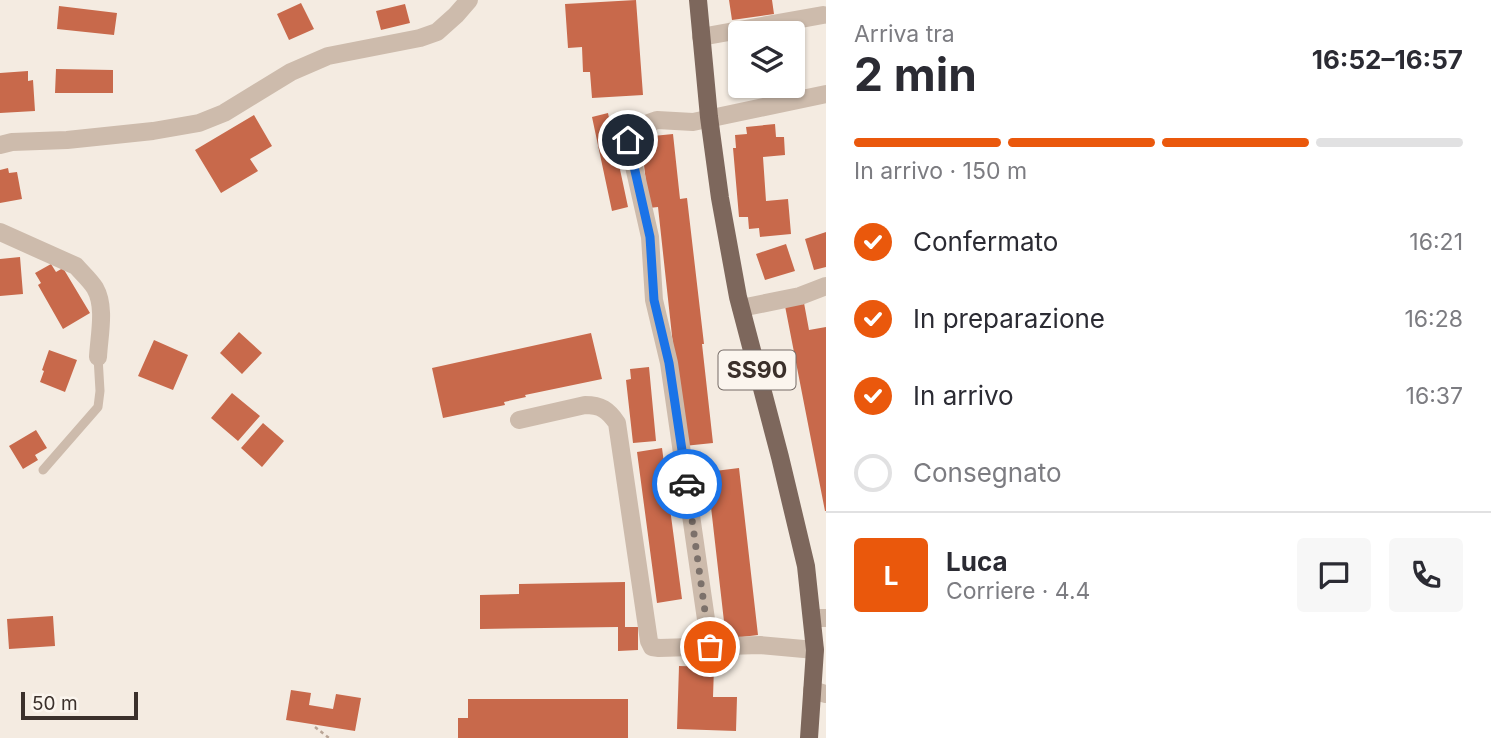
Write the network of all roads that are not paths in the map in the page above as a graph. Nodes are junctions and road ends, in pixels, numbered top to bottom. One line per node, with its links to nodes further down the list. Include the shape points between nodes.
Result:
1 (469, 0): 7 (street, via 437,32 328,56 199,123)
2 (698, 0): 4 (main road, SS90)
3 (823, 15): 4 (street)
4 (701, 37): 6 (main road, SS90)
5 (826, 94): 6 (street)
6 (709, 117): 10 (main road, SS90); 15 (street, via 657,121 643,125 628,140 650,237 654,300 669,363)
7 (4, 145)
8 (0, 232): 11 (street, via 76,266 90,282 101,304)
9 (826, 286): 10 (street)
10 (741, 308): 14 (main road, SS90)
11 (98, 357): 13 (lane, via 98,407)
12 (519, 420): 15 (street, via 585,405 611,414 617,423 649,641 659,648)
13 (43, 470)
14 (819, 618): 16 (main road, SS90)
15 (710, 647): 16 (street)
16 (815, 650): 17 (main road, SS90)
17 (819, 692): 18 (main road, SS90)
18 (809, 738)

